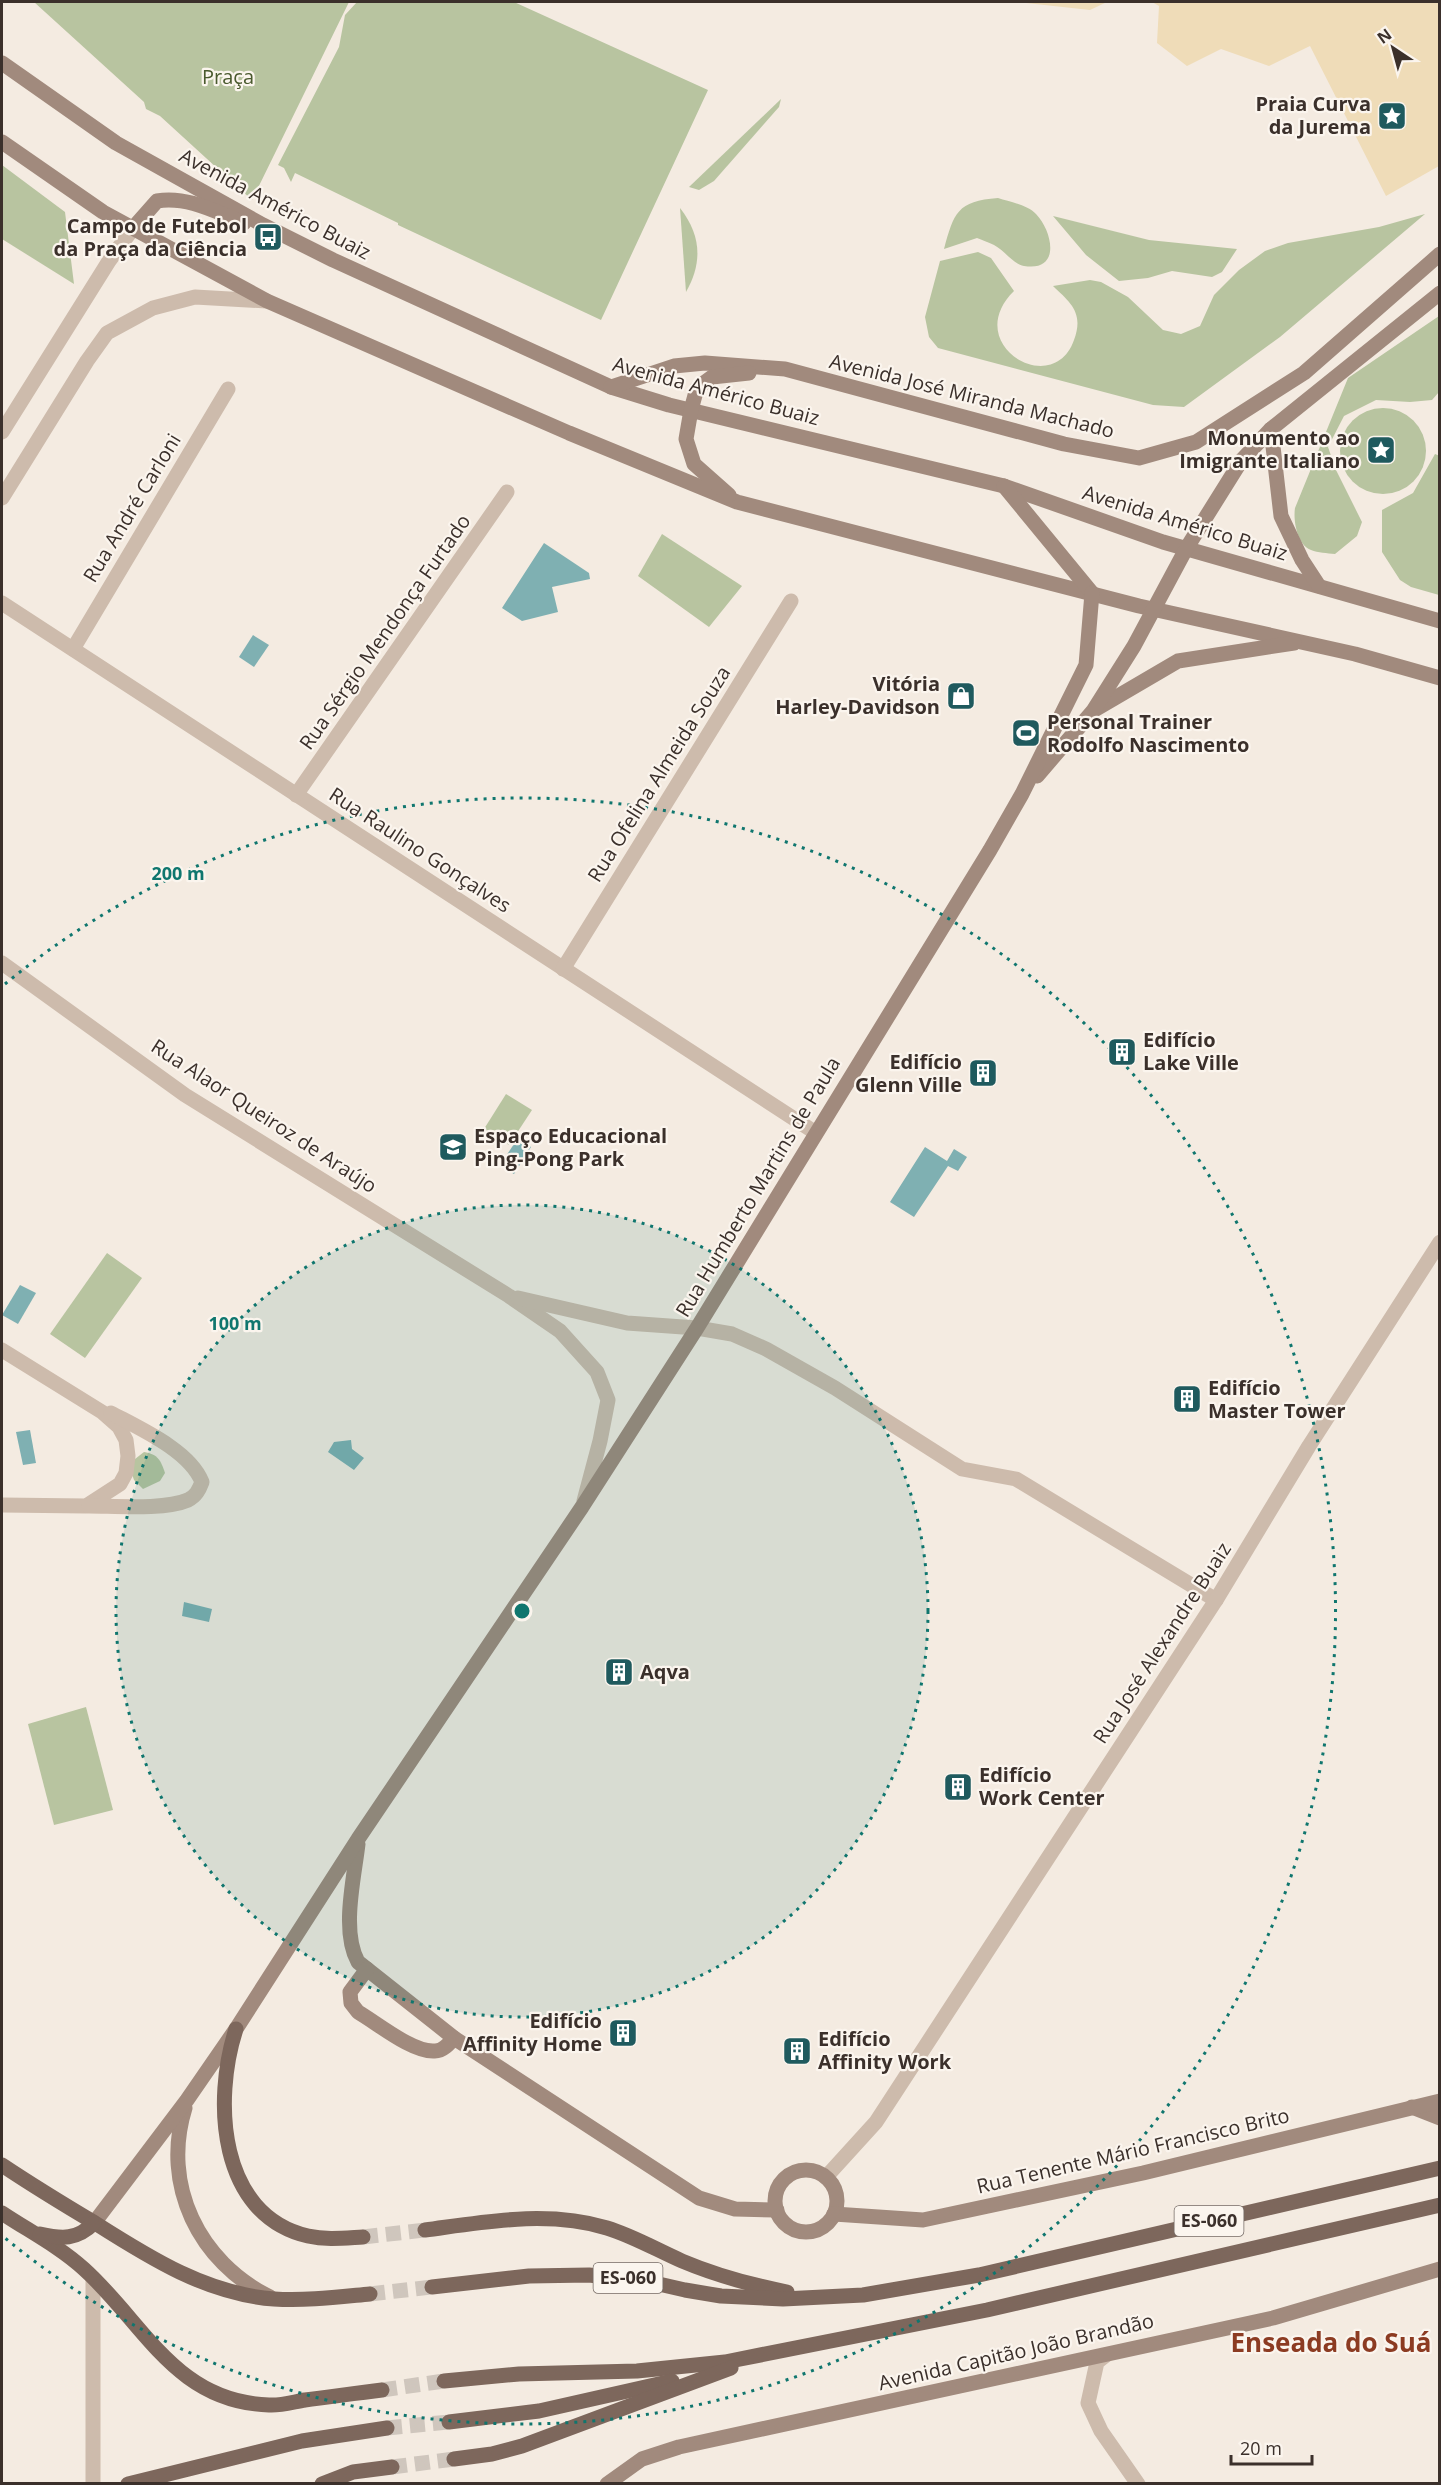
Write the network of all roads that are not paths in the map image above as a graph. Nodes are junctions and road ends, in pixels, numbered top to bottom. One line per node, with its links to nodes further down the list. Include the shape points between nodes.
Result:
1 (2, 63): 5 (main road, Avenida Américo Buaiz, via 116,142)
2 (2, 142): 3 (main road, via 103,212)
3 (134, 227): 5 (main road, via 157,201 174,198); 7 (main road); 13 (street)
4 (1440, 254): 8 (main road, Avenida José Miranda Machado, via 1304,373 1196,442 1139,458 1064,444)
5 (333, 260): 9 (main road, Avenida Américo Buaiz)
6 (1440, 293): 12 (main road, Rua Humberto Martins de Paula)
7 (267, 301): 16 (street, via 195,297 153,308 107,333); 17 (main road, via 569,434)
8 (785, 369): 9 (main road, Avenida José Miranda Machado, via 705,363 674,366); 11 (main road, via 712,377 697,388)
9 (611, 387): 11 (main road, Avenida Américo Buaiz)
10 (228, 389): 26 (street, Rua André Carloni)
11 (691, 410): 14 (main road, Avenida Américo Buaiz); 17 (main road, via 686,439 694,464)
12 (1271, 429): 18 (main road, Rua Humberto Martins de Paula, via 1241,461); 19 (main road, via 1281,516)
13 (2, 432)
14 (1004, 486): 18 (main road, Avenida Américo Buaiz); 20 (main road)
15 (507, 492): 30 (street, Rua Sérgio Mendonça Furtado)
16 (2, 498)
17 (737, 502): 20 (main road)
18 (1186, 549): 19 (main road, Avenida Américo Buaiz); 23 (main road, Rua Humberto Martins de Paula)
19 (1319, 586): 24 (main road, Avenida Américo Buaiz)
20 (1092, 593): 23 (main road); 29 (main road, Rua Humberto Martins de Paula, via 1086,665)
21 (791, 602): 32 (street, Rua Ofelina Almeida Souza)
22 (2, 603): 26 (street, Rua Raulino Gonçalves)
23 (1154, 609): 25 (main road); 28 (main road, Rua Humberto Martins de Paula)
24 (1440, 621)
25 (1304, 642): 27 (main road); 28 (main road, via 1178,661)
26 (73, 649): 30 (street, Rua Raulino Gonçalves)
27 (1440, 678)
28 (1093, 711): 29 (main road, Rua Humberto Martins de Paula)
29 (1022, 794): 33 (main road, Rua Humberto Martins de Paula)
30 (296, 795): 32 (street, Rua Raulino Gonçalves)
31 (2, 963): 35 (street, Rua Alaor Queiroz de Araújo, via 185,1095)
32 (563, 969): 33 (street, Rua Raulino Gonçalves)
33 (816, 1134): 36 (main road, Rua Humberto Martins de Paula)
34 (1440, 1242): 42 (street, Rua José Alexandre Buaiz)
35 (509, 1296): 36 (street, Rua Alaor Queiroz de Araújo, via 627,1323); 41 (street, Rua Alaor Queiroz de Araújo, via 560,1331 597,1372 608,1400)
36 (697, 1328): 41 (main road, Rua Humberto Martins de Paula); 42 (street, Rua Alaor Queiroz de Araújo, via 732,1334 766,1349 962,1469 1016,1479)
37 (2, 1350): 38 (street)
38 (80, 1397): 40 (street, via 119,1427 128,1456 120,1484); 40 (street, via 141,1429 189,1461 202,1482 189,1499 171,1504)
39 (2, 1504): 40 (street)
40 (86, 1506)
41 (582, 1507): 43 (main road, Rua Humberto Martins de Paula)
42 (1216, 1600): 53 (street, Rua José Alexandre Buaiz, via 876,2122)
43 (358, 1839): 44 (main road, via 349,1935 352,1951); 45 (main road, Rua Humberto Martins de Paula)
44 (367, 1969): 46 (main road); 46 (main road, via 350,1992 351,2003 358,2012 418,2049 435,2052)
45 (236, 2029): 47 (main road, Rua Humberto Martins de Paula); 61 (main road, via 225,2076 224,2116 231,2158 245,2189 266,2213 289,2229 322,2239)
46 (454, 2038): 55 (main road, via 699,2198 735,2209)
47 (187, 2100): 58 (main road, Rua Humberto Martins de Paula); 67 (main road, via 177,2163 194,2226 227,2269)
48 (1440, 2101): 49 (main road, Rua Tenente Mário Francisco Brito)
49 (1412, 2107): 50 (main road); 57 (main road, Rua Tenente Mário Francisco Brito, via 1143,2173 924,2220)
50 (1440, 2118)
51 (2, 2165): 58 (main road)
52 (1440, 2168): 66 (main road, ES-060, via 979,2275 892,2291)
53 (826, 2177): 55 (main road, via 808,2170 789,2175 777,2191); 57 (main road, via 836,2194)
54 (1440, 2205): 68 (main road, ES-060, via 987,2310)
55 (777, 2210): 57 (main road, via 789,2227 809,2232 828,2223)
56 (2, 2213): 60 (main road)
57 (834, 2214)
58 (94, 2223): 60 (main road, via 68,2239); 67 (main road, via 187,2276 231,2291)
59 (425, 2230): 66 (main road, via 528,2218 582,2223 606,2228 725,2276)
60 (30, 2232): 63 (main road)
61 (363, 2237)
62 (1437, 2268): 69 (main road, Avenida Capitão João Brandão, via 1273,2318)
63 (93, 2278): 71 (main road, via 165,2359 208,2389 228,2397 270,2406); 76 (street)
64 (432, 2287): 66 (main road, ES-060, via 529,2276 589,2275 721,2296)
65 (370, 2294): 67 (main road)
66 (823, 2298)
67 (273, 2299)
68 (776, 2352): 70 (main road, ES-060, via 682,2368 507,2374); 72 (main road, via 573,2404); 74 (main road, via 522,2446)
69 (1106, 2355): 79 (main road, Avenida Capitão João Brandão, via 679,2447 642,2459); 80 (street, via 1096,2362 1088,2403 1101,2431)
70 (444, 2381)
71 (382, 2390)
72 (449, 2422)
73 (387, 2428): 77 (main road, via 302,2441)
74 (454, 2459)
75 (392, 2467): 78 (main road, via 353,2472)
76 (93, 2484)
77 (128, 2484)
78 (322, 2484)
79 (607, 2484)
80 (1138, 2484)

